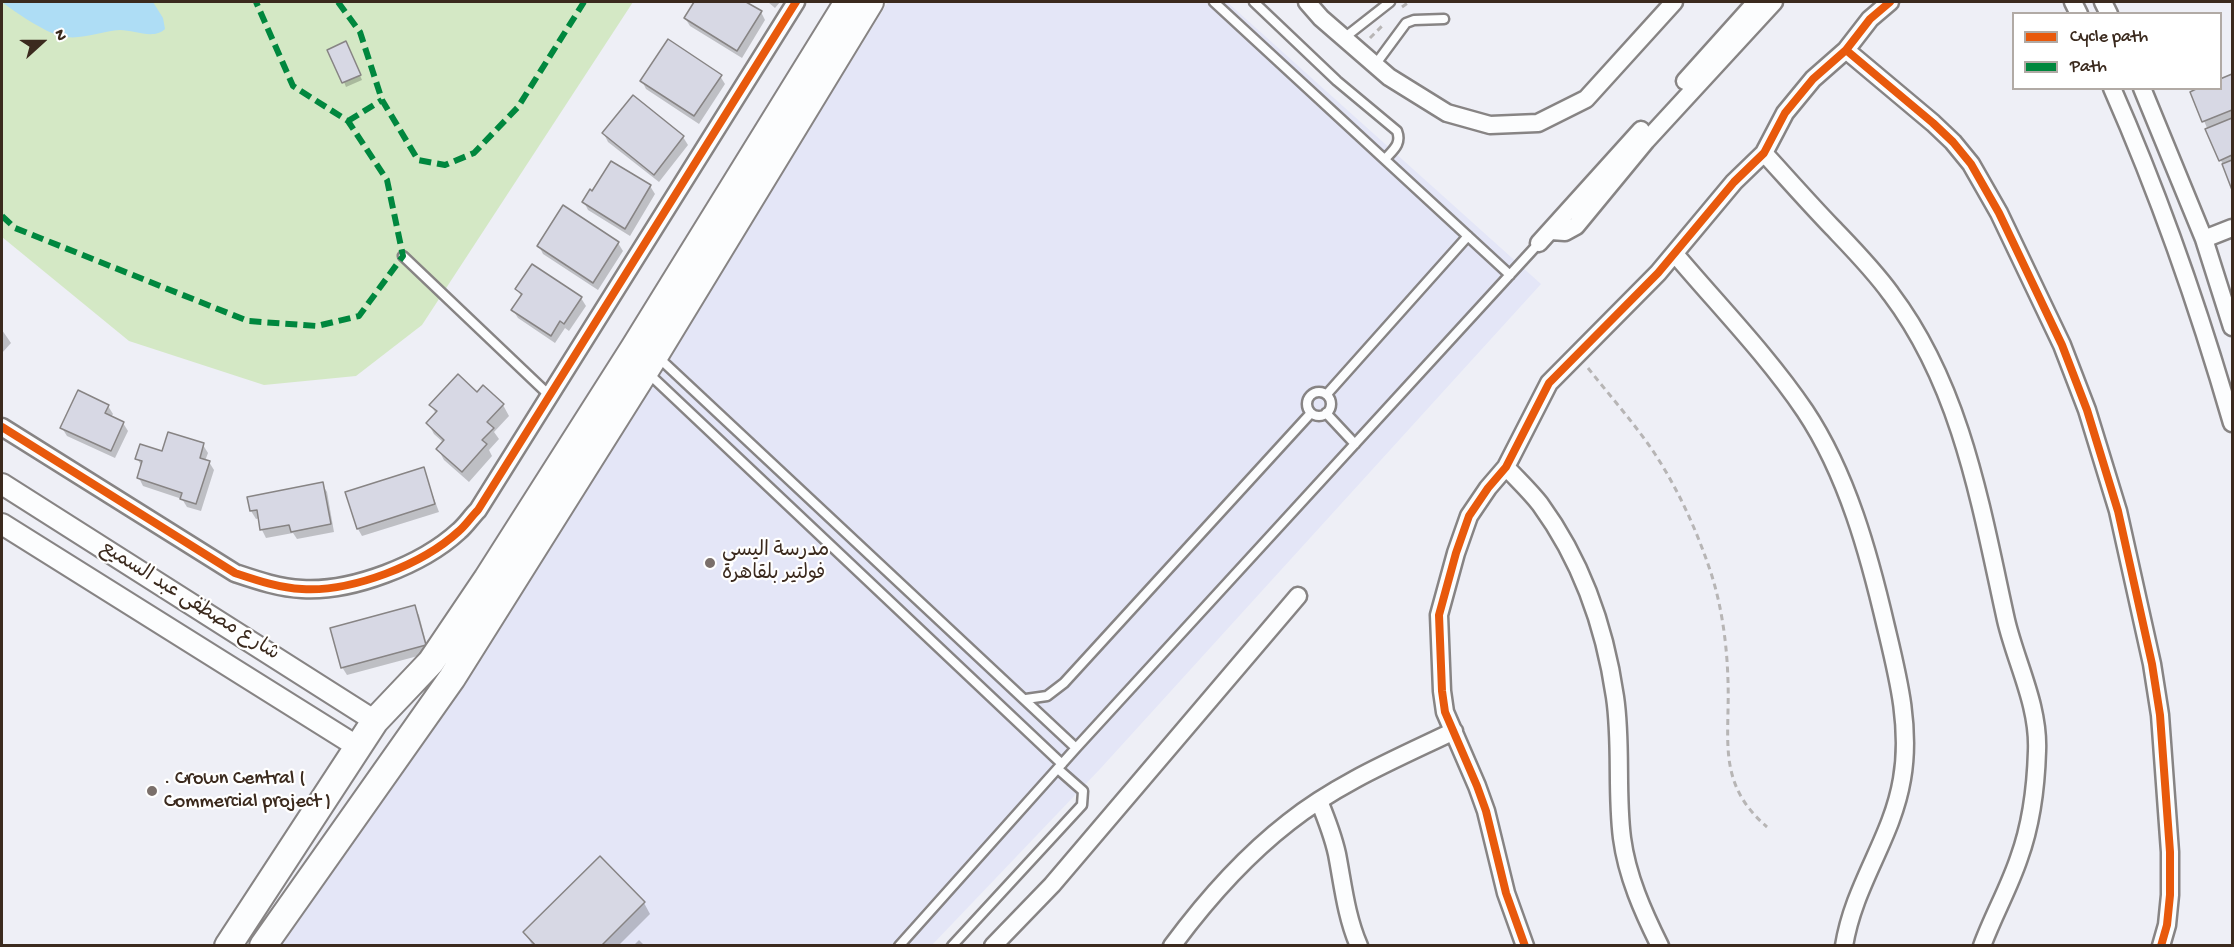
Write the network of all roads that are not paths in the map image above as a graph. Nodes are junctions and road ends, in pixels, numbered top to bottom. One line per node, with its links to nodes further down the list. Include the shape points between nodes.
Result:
1 (796, 2): 30 (street)
2 (848, 2): 41 (main road, via 487,579 431,662)
3 (870, 2): 28 (main road)
4 (1214, 2): 19 (lane)
5 (1254, 2): 19 (lane, via 1337,81 1398,131 1398,145)
6 (1307, 2): 13 (street)
7 (1389, 2): 13 (lane)
8 (1674, 2): 15 (street, via 1586,99 1538,123 1490,125 1447,113)
9 (1756, 2): 22 (street)
10 (1774, 2): 22 (street, via 1653,133 1576,226)
11 (1890, 2): 14 (street, via 1870,19)
12 (1444, 20): 15 (lane, via 1406,23)
13 (1344, 38): 15 (street)
14 (1846, 50): 18 (street, via 1813,79 1785,113); 58 (street, via 1933,123 1971,164 1991,197 2062,345 2087,410 2123,533 2160,715 2170,852 2170,895)
15 (1375, 65)
16 (2113, 90): 33 (street, via 2173,238)
17 (2143, 90): 23 (street)
18 (1764, 153): 24 (street, via 1734,182); 57 (street, via 1892,294 1938,371 1972,469 2009,632 2032,704 2037,750 2025,839)
19 (1384, 159): 21 (lane)
20 (2232, 228): 23 (street)
21 (1468, 236): 26 (lane); 29 (lane)
22 (1545, 237): 26 (lane)
23 (2204, 239): 27 (street)
24 (1675, 254): 36 (street, via 1549,383); 56 (street, via 1776,371 1806,413 1851,507 1879,596 1902,698 1905,756 1897,803 1861,886)
25 (403, 256): 30 (lane)
26 (1510, 275): 35 (lane)
27 (2232, 327)
28 (650, 362): 40 (lane); 45 (lane); 48 (main road, via 452,678)
29 (1327, 394): 31 (lane, via 1318,391 1310,395 1306,404); 32 (lane, via 1331,403)
30 (549, 395): 34 (street, via 477,510 459,531 407,564 338,587 302,589 235,573)
31 (1311, 413): 32 (lane); 40 (lane, via 1064,683 1047,696)
32 (1326, 414): 35 (lane)
33 (2232, 423)
34 (2, 427)
35 (1355, 444): 44 (lane)
36 (1506, 466): 42 (street, via 1469,516 1438,615 1442,692 1445,712); 55 (street, via 1538,502 1567,546 1600,628 1615,698 1620,817 1627,863)
37 (2, 483): 41 (street, شارع مصطفى عبد السميع)
38 (2, 524): 43 (street, شارع مصطفى عبد السميع)
39 (1298, 596): 51 (street, via 1052,885)
40 (1026, 699): 44 (lane)
41 (375, 721): 43 (main road)
42 (1454, 731): 46 (street); 54 (street, via 1480,794 1506,894)
43 (358, 747): 47 (main road)
44 (1076, 748): 45 (lane)
45 (1060, 766): 49 (lane); 50 (lane, via 1080,788 1084,796 1082,805)
46 (1319, 801): 52 (street, via 1289,822 1226,880); 53 (street)
47 (228, 945)
48 (262, 945)
49 (899, 945)
50 (952, 945)
51 (993, 945)
52 (1172, 945)
53 (1359, 945)
54 (1526, 945)
55 (1660, 945)
56 (1844, 945)
57 (1982, 945)
58 (2161, 945)

